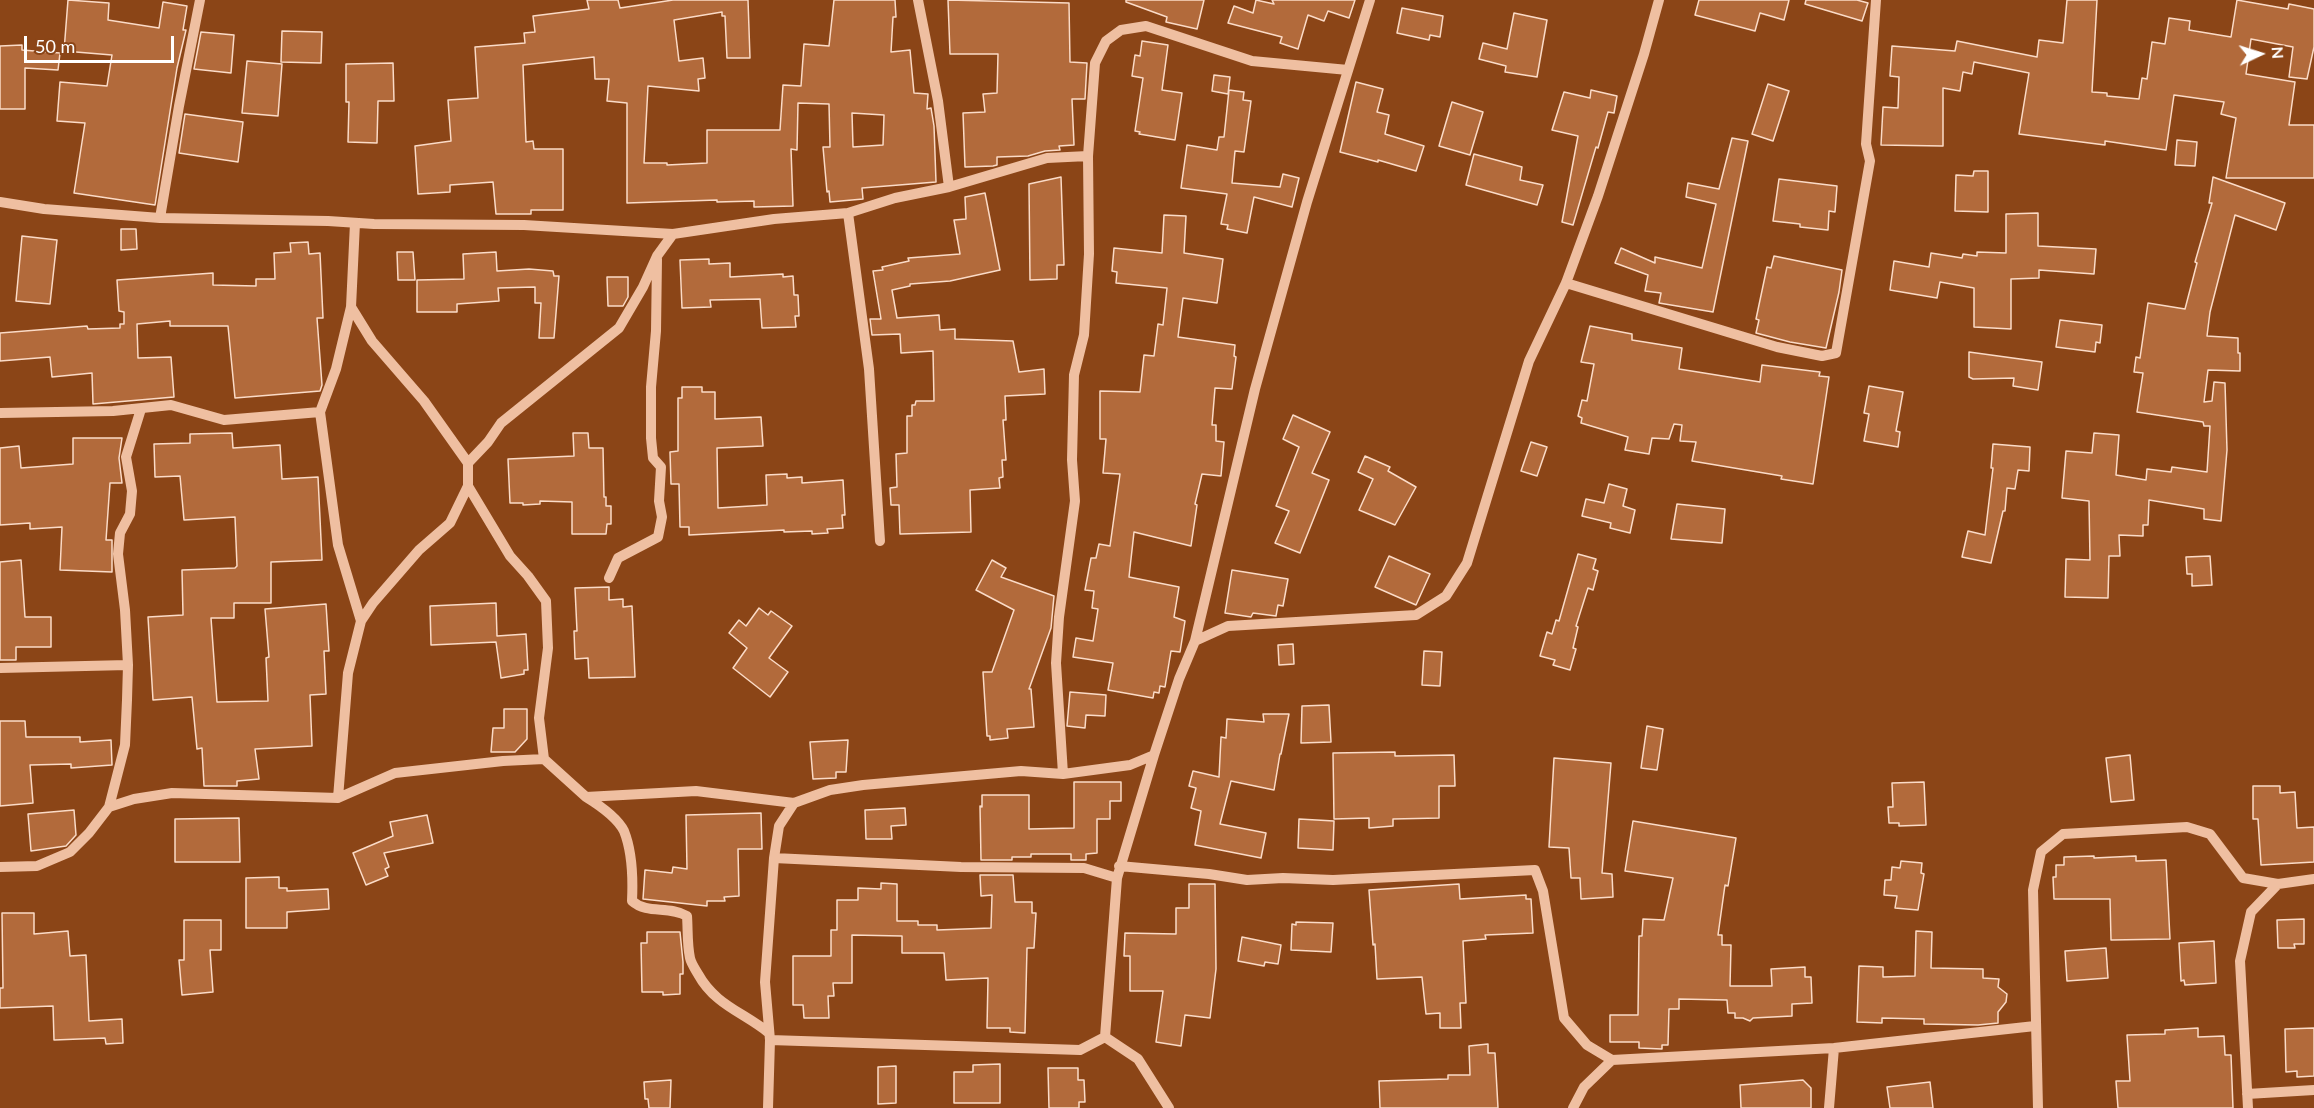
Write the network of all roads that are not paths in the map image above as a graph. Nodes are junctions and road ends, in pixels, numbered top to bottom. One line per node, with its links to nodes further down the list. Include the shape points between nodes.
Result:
1 (200, 0): 11 (street)
2 (918, 0): 8 (street, via 938,101)
3 (1370, 0): 6 (street)
4 (1659, 0): 15 (street)
5 (1876, 0): 15 (street, via 1866,144 1870,161 1836,353 1822,356 1777,347)
6 (1348, 70): 7 (street, via 1252,61 1146,26 1120,30 1106,41 1095,63); 25 (street, via 1255,389)
7 (1088, 156): 8 (street, via 1047,158); 30 (street, via 1089,254 1084,334 1074,375 1075,501 1056,663)
8 (949, 187): 10 (street)
9 (0, 202): 11 (street)
10 (848, 213): 13 (street); 22 (street, via 869,369)
11 (160, 218): 12 (street)
12 (355, 223): 13 (street, via 524,225); 16 (street)
13 (673, 234): 14 (street)
14 (657, 256): 20 (street, via 619,328 501,423); 23 (street, via 651,438 653,458 661,467 662,517 658,537 618,558)
15 (1566, 283): 25 (street, via 1529,361 1467,563 1446,596 1416,615 1228,626)
16 (351, 307): 18 (street, via 336,369); 20 (street, via 372,341 424,401)
17 (141, 409): 18 (street, via 171,405 224,420); 19 (street); 26 (street, via 126,457 132,491 130,514 120,533 118,554)
18 (320, 412): 24 (street, via 338,545)
19 (0, 413)
20 (468, 463): 21 (street)
21 (468, 486): 24 (street, via 450,523 419,550); 29 (street, via 510,556 546,601 548,648 539,718)
22 (880, 541)
23 (609, 578)
24 (361, 621): 32 (street, via 348,673)
25 (1195, 641): 28 (street)
26 (128, 665): 27 (street); 34 (street, via 125,745)
27 (0, 668)
28 (1154, 756): 30 (street, via 1130,765); 36 (street)
29 (544, 759): 31 (street); 32 (street, via 395,774)
30 (1063, 774): 33 (street, via 1021,771 862,784)
31 (586, 797): 33 (street, via 696,791); 42 (street, via 601,806 623,830 632,901 639,907 677,910 687,916 690,959 701,980 724,1006 749,1017)
32 (338, 798): 34 (street, via 172,793)
33 (794, 803): 35 (street, via 779,826)
34 (109, 807): 37 (street, via 70,852 36,866)
35 (774, 858): 38 (street, via 1084,868); 42 (street, via 765,982)
36 (1119, 866): 38 (street); 45 (street, via 1247,880 1535,870 1543,891 1564,1018 1587,1045)
37 (0, 867)
38 (1117, 878): 43 (street)
39 (2314, 879): 40 (street)
40 (2278, 884): 41 (street, via 2244,878 2210,834 2187,827 2063,834 2042,852 2033,890); 47 (street, via 2251,912 2240,961)
41 (2035, 1026): 44 (street); 52 (street)
42 (769, 1036): 43 (street, via 1080,1050); 48 (street)
43 (1105, 1037): 49 (street, via 1138,1059)
44 (1834, 1048): 45 (street); 51 (street)
45 (1612, 1060): 50 (street, via 1584,1088)
46 (2314, 1090): 47 (street)
47 (2247, 1094): 53 (street)
48 (768, 1108)
49 (1168, 1108)
50 (1573, 1108)
51 (1829, 1108)
52 (2038, 1108)
53 (2248, 1108)

